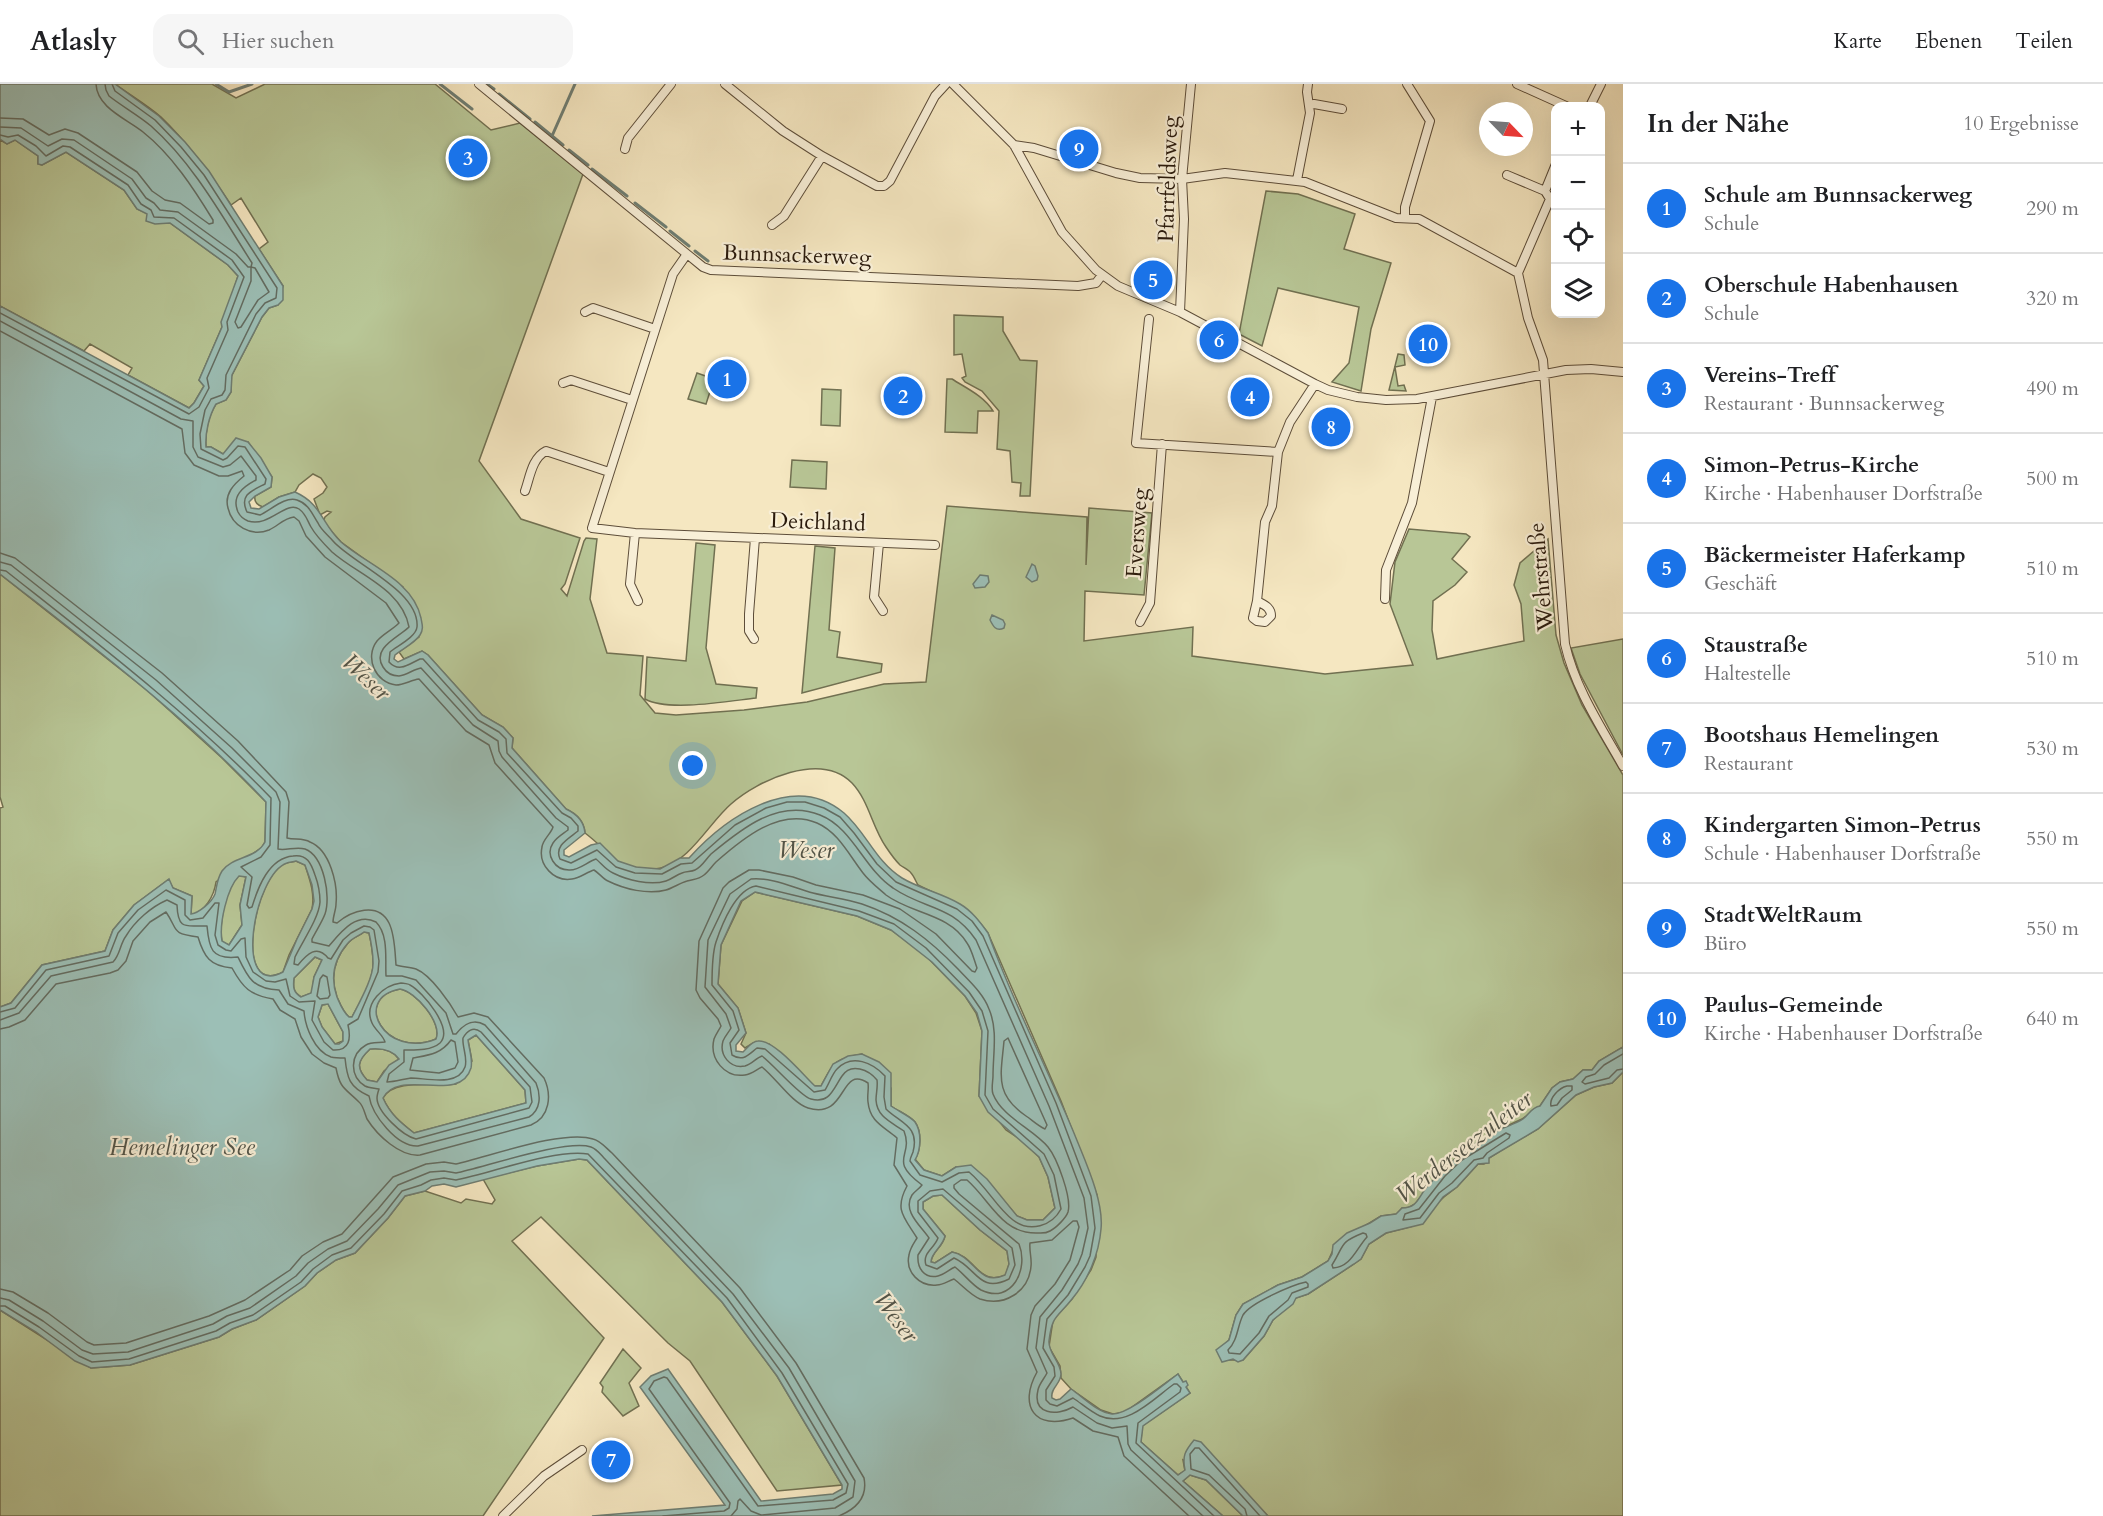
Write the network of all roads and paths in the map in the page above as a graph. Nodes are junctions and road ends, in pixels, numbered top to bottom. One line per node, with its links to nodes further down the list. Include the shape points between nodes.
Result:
1 (479, 84): 24 (street, Bunnsackerweg)
2 (671, 84): 15 (street, via 627,138)
3 (725, 84): 16 (street, via 783,131)
4 (952, 84): 14 (street); 16 (street, via 935,96 884,186 877,186)
5 (1191, 84): 19 (street, Pfarrfeldsweg)
6 (1308, 84): 12 (street)
7 (1407, 84): 22 (street, via 1430,121)
8 (1517, 84): 10 (street)
9 (1601, 84): 11 (street)
10 (1557, 102)
11 (1592, 102)
12 (1309, 105): 13 (street); 20 (street)
13 (1341, 109)
14 (1014, 145): 19 (street, via 1140,178); 26 (street, via 1062,232)
15 (625, 149)
16 (822, 156): 23 (street, via 784,216)
17 (1507, 174): 21 (street)
18 (1551, 176): 21 (street)
19 (1182, 179): 20 (street, via 1225,173); 28 (street, Pfarrfeldsweg)
20 (1297, 180): 22 (street, via 1396,218)
21 (1545, 191): 25 (street, via 1550,199)
22 (1405, 217): 25 (street, via 1419,219)
23 (772, 225)
24 (687, 254): 26 (street, Bunnsackerweg, via 703,267 718,271 1078,286 1096,283); 30 (street, Deichland, via 673,274)
25 (1518, 273): 32 (street, Wehrstraße)
26 (1102, 276): 28 (street)
27 (585, 312): 30 (street, via 593,308)
28 (1180, 312): 34 (street)
29 (1149, 319): 37 (street, via 1136,443)
30 (655, 329): 36 (street, Deichland)
31 (1622, 371): 32 (street)
32 (1544, 373): 35 (street); 51 (street, Wehrstraße, via 1563,635 1574,673)
33 (563, 383): 36 (street, via 571,380)
34 (1315, 384): 35 (street, via 1371,399); 38 (street, via 1290,422)
35 (1432, 397): 45 (street, via 1412,503 1386,570)
36 (632, 400): 39 (street, Deichland)
37 (1162, 444): 38 (street); 49 (street, Eversweg, via 1150,603)
38 (1278, 452): 47 (street, via 1272,506 1265,522)
39 (609, 472): 40 (street, via 546,451 535,461); 41 (street, Deichland, via 592,528)
40 (525, 491)
41 (635, 533): 42 (street, Deichland); 46 (street, via 630,584)
42 (756, 538): 43 (street, Deichland); 50 (street, Deichland, via 749,614 749,631)
43 (879, 543): 44 (street, Deichland); 48 (street, Deichland, via 874,597)
44 (935, 545)
45 (1385, 599)
46 (638, 601)
47 (1257, 601)
48 (883, 611)
49 (1140, 622)
50 (754, 639)
51 (1623, 766)
52 (582, 1450): 53 (street, via 544,1476)
53 (502, 1516)

